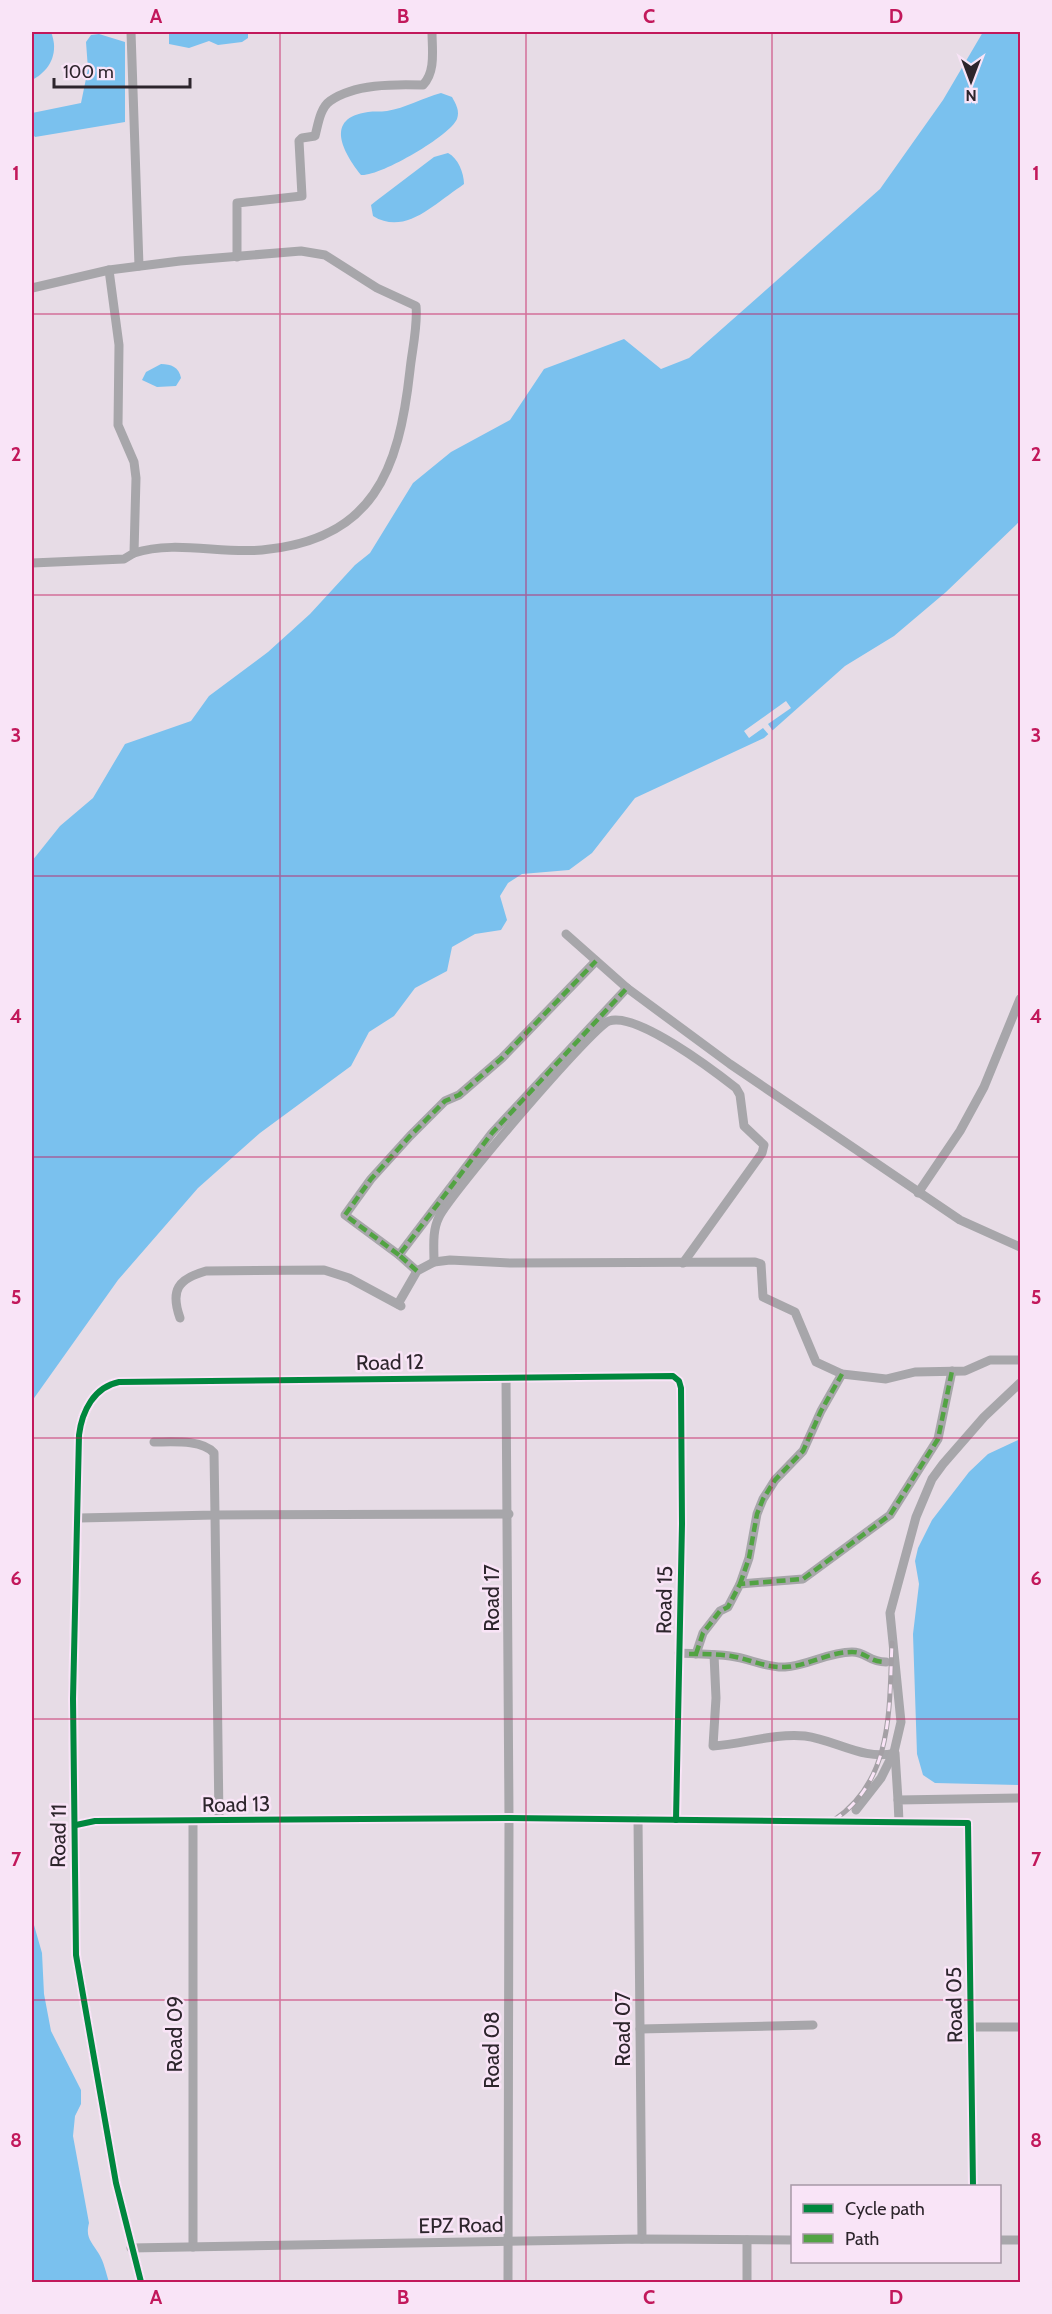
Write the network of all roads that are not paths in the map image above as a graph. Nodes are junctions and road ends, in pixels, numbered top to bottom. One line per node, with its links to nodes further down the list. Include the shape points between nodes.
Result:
1 (131, 32): 4 (street)
2 (432, 32): 3 (street, via 431,69 423,85 363,88 330,101 323,109 315,135 299,141 302,196 237,203)
3 (237, 257): 4 (street); 7 (street, via 317,252 416,306 403,417 391,458 364,510 348,523 310,542 257,550 161,548)
4 (139, 266): 5 (street)
5 (109, 270): 6 (street); 7 (street, via 118,345 118,424 134,462 136,478)
6 (32, 288)
7 (134, 554): 8 (street, via 124,559)
8 (32, 563)
9 (566, 934): 10 (street)
10 (596, 961): 11 (street); 15 (street, via 502,1058 430,1115 345,1215)
11 (627, 988): 13 (street); 15 (street, via 492,1133)
12 (1020, 999): 13 (street, via 984,1087)
13 (918, 1193): 14 (street, via 960,1220)
14 (1020, 1247)
15 (399, 1255): 18 (street)
16 (434, 1262): 17 (street); 17 (street, via 439,1216 462,1185 597,1031 608,1021 619,1021 632,1022 659,1037 736,1088 742,1101 744,1126 764,1145); 18 (street)
17 (683, 1263): 22 (street, via 761,1264 763,1298 795,1312 816,1362)
18 (417, 1271): 19 (street, via 400,1305 349,1278 324,1270 206,1271 191,1275 176,1291 174,1303)
19 (180, 1318)
20 (1020, 1360): 21 (street, via 990,1360 972,1369)
21 (952, 1371): 22 (street, via 886,1378); 31 (street, via 938,1439 890,1515 803,1579)
22 (842, 1374): 31 (street, via 803,1451 763,1498)
23 (506, 1378): 24 (street, Road 12, via 673,1376); 26 (street, Road 12, via 118,1382); 28 (street, Road 17)
24 (679, 1381): 32 (street, Road 15)
25 (1020, 1383): 38 (street, via 943,1464 916,1517 890,1612 901,1722 894,1752 881,1778)
26 (100, 1389): 30 (street, Road 11, via 81,1422)
27 (154, 1442): 29 (street, via 193,1443 211,1448)
28 (509, 1514): 29 (street); 39 (street, Road 17)
29 (215, 1515): 30 (street); 41 (street)
30 (79, 1518): 46 (street, Road 11, via 74,1654)
31 (740, 1584): 33 (street, via 728,1607 703,1633)
32 (679, 1653): 33 (street); 42 (street, Road 15)
33 (696, 1654): 34 (street)
34 (714, 1655): 35 (street, via 775,1667 852,1652 861,1653 870,1661); 37 (street, via 713,1746 803,1736 881,1756 895,1753)
35 (886, 1662)
36 (1020, 1798): 37 (street)
37 (898, 1800): 44 (street)
38 (856, 1810)
39 (509, 1818): 40 (street, Road 13); 41 (street, Road 13); 57 (street, Road 08)
40 (638, 1819): 42 (street, Road 13); 50 (street, Road 07)
41 (219, 1820): 43 (street, Road 13)
42 (676, 1820): 44 (street, Road 13)
43 (193, 1821): 46 (street, Road 13, via 95,1821); 58 (street, Road 09)
44 (899, 1822): 45 (street, Road 13)
45 (968, 1823): 48 (street, Road 05)
46 (76, 1825): 59 (street, Road 11, via 76,1955)
47 (813, 2025): 50 (street)
48 (971, 2027): 49 (street); 51 (street, Road 05)
49 (1020, 2027)
50 (640, 2029): 52 (street, Road 07)
51 (973, 2185)
52 (642, 2240): 53 (street, EPZ Road); 57 (street, EPZ Road)
53 (747, 2240): 54 (street, EPZ Road); 62 (street)
54 (791, 2240)
55 (1001, 2240): 56 (street)
56 (1020, 2241)
57 (507, 2242): 58 (street, EPZ Road); 61 (street, Road 08)
58 (193, 2247): 59 (street, EPZ Road)
59 (131, 2248): 60 (street, Road 11)
60 (141, 2283)
61 (507, 2283)
62 (747, 2283)

